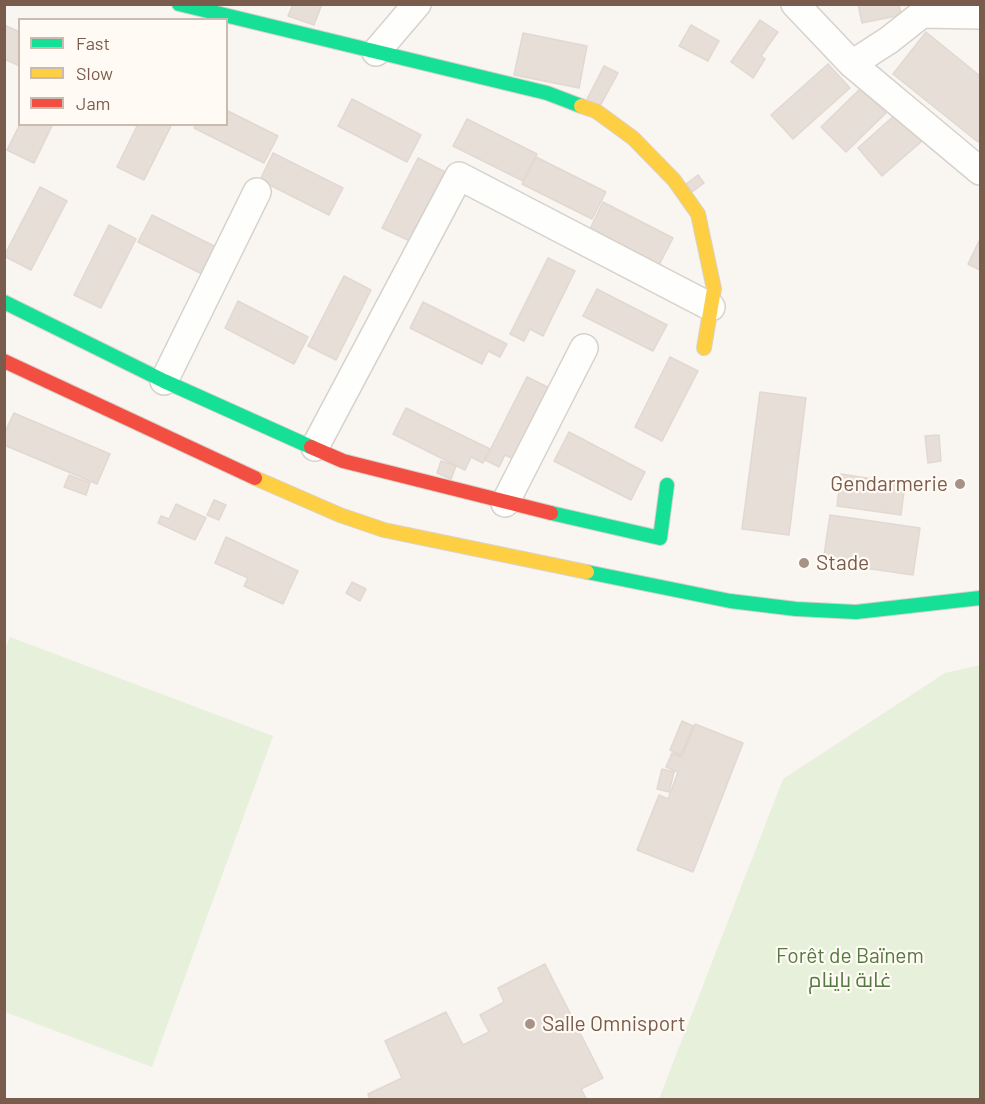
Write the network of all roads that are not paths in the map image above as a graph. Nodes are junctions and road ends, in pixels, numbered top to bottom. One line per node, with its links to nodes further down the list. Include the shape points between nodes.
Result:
1 (179, 4): 5 (street)
2 (417, 4): 5 (street)
3 (795, 4): 6 (street)
4 (981, 15): 6 (street, via 922,14)
5 (376, 52): 10 (street, via 547,93 596,111 633,138 674,180 698,214 714,289)
6 (852, 64): 7 (street)
7 (981, 171)
8 (257, 192): 14 (street)
9 (4, 302): 14 (street)
10 (711, 307): 12 (street); 15 (street, via 459,176)
11 (584, 348): 17 (street)
12 (704, 348)
13 (4, 361): 18 (street, via 288,494 384,530 730,601 796,609 856,612)
14 (164, 381): 15 (street)
15 (315, 447): 17 (street, via 342,461)
16 (666, 485): 17 (street, via 660,537)
17 (505, 503)
18 (981, 598)

